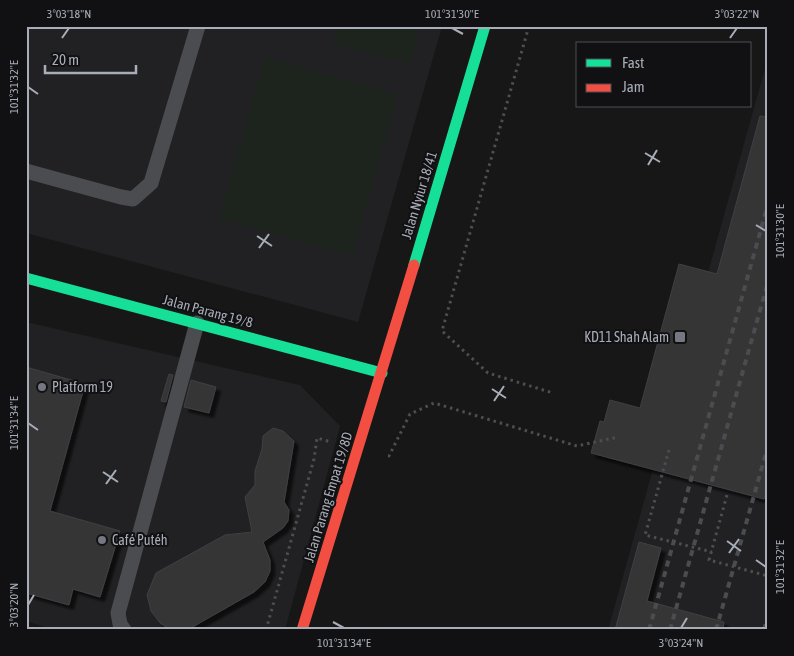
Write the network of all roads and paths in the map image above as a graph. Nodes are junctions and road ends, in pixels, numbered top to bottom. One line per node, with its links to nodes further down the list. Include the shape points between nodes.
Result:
1 (198, 26): 4 (lane, via 151,183 133,198 121,198)
2 (484, 26): 7 (street, Jalan Nyiur 18/41)
3 (529, 26): 8 (path, via 442,331 488,373)
4 (26, 171)
5 (26, 278): 6 (street, Jalan Parang 19/8)
6 (197, 323): 7 (street, Jalan Parang 19/8); 15 (lane, via 118,613)
7 (382, 372): 10 (street, Jalan Parang Empat 19/8D)
8 (553, 393)
9 (618, 437): 10 (path, via 577,446 434,403 410,414 389,456)
10 (358, 449): 16 (path, via 317,438); 17 (street, Jalan Parang Empat 19/8D)
11 (668, 450): 13 (path, via 645,535)
12 (727, 495): 13 (path)
13 (712, 552): 14 (path, via 709,560)
14 (768, 576)
15 (124, 630)
16 (266, 630)
17 (302, 630)

